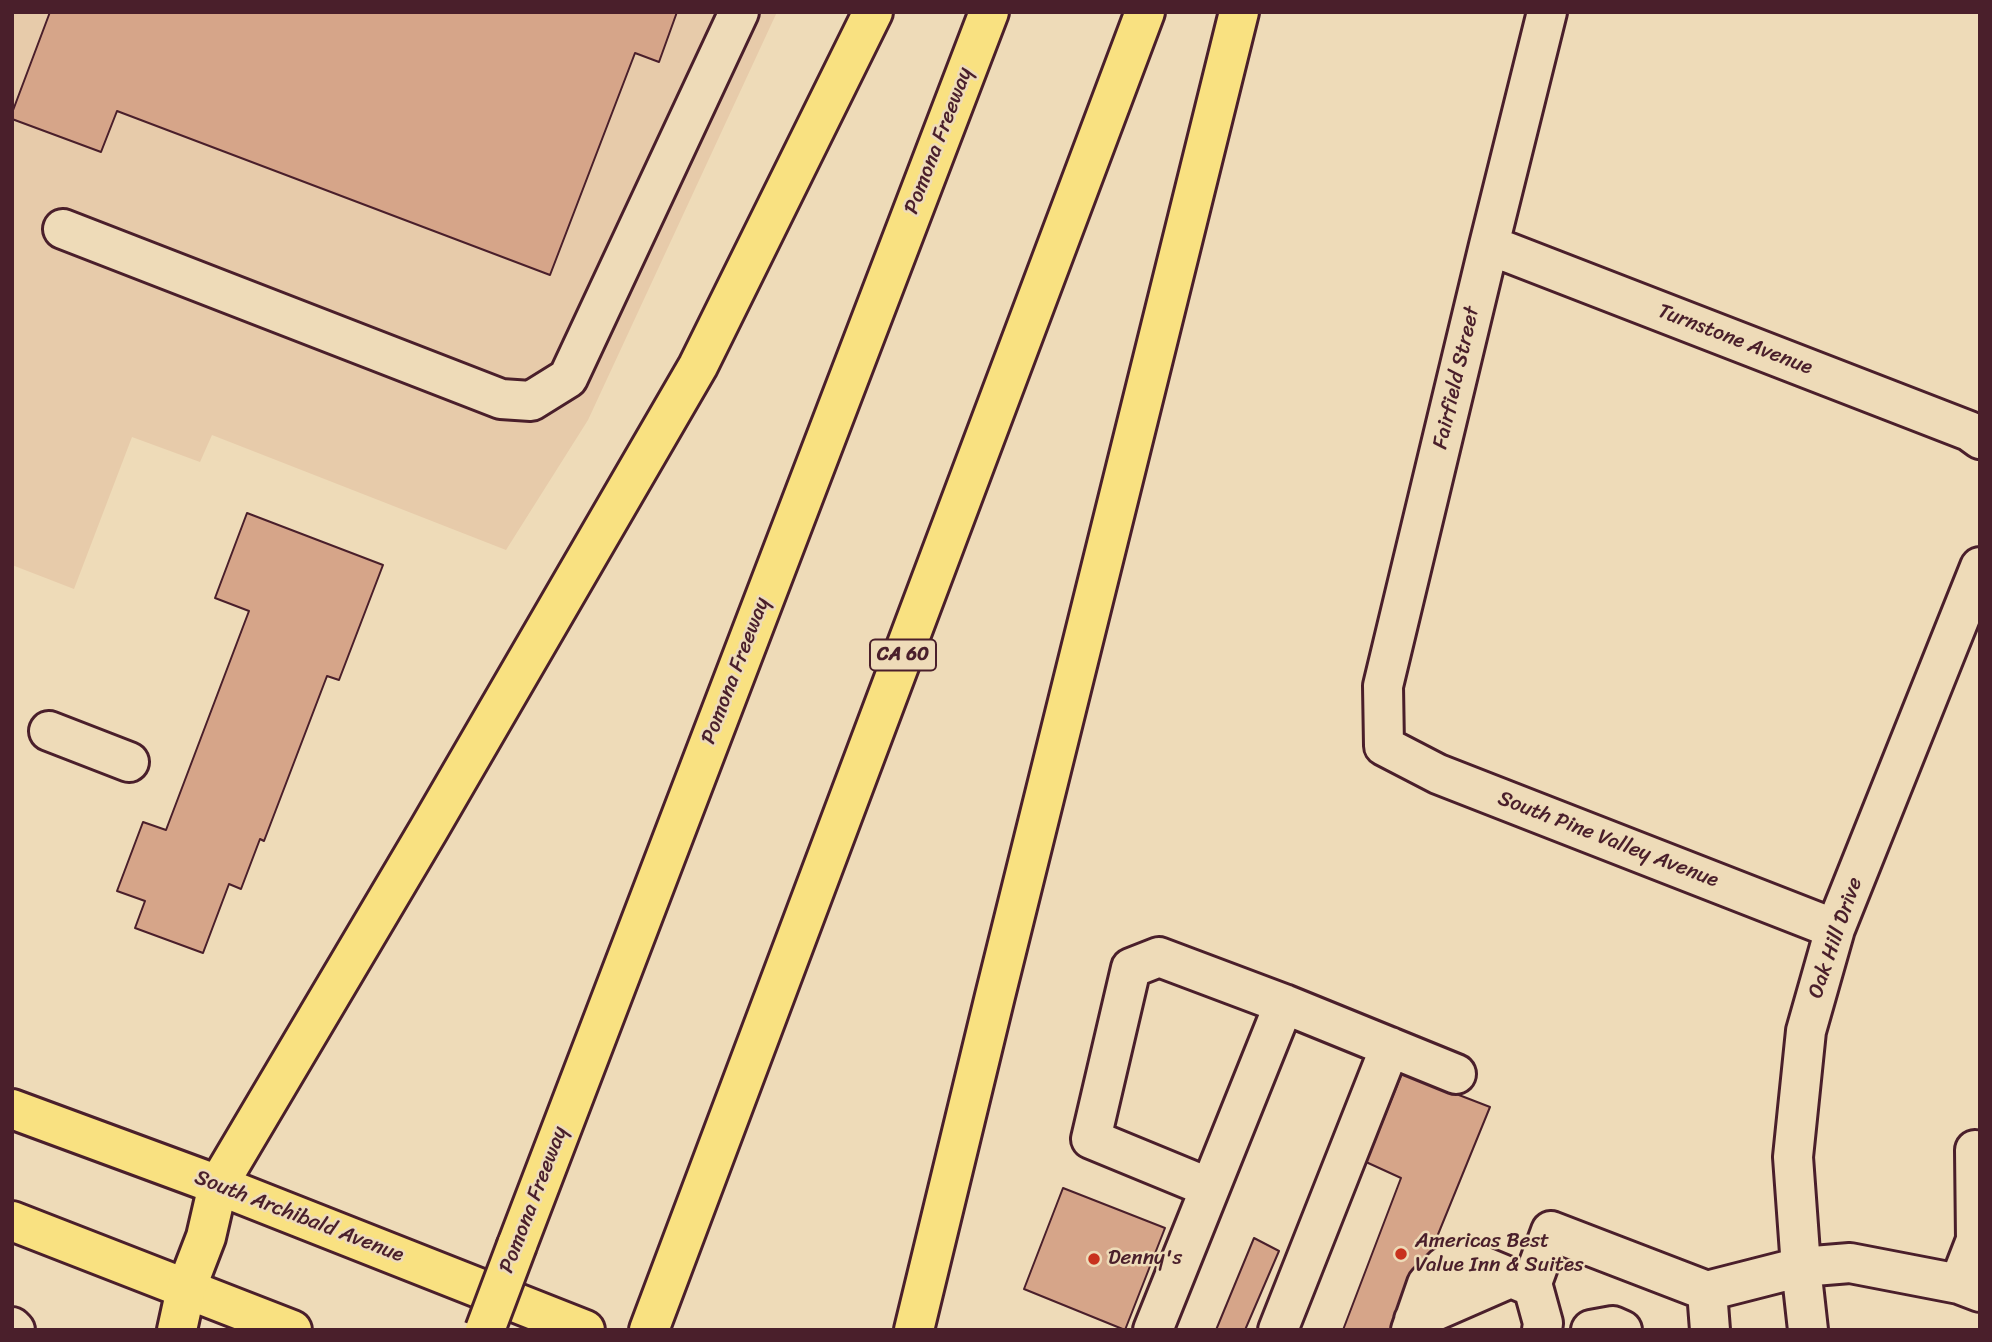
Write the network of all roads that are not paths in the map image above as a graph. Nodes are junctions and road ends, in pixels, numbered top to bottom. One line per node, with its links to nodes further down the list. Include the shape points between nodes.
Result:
1 (739, 12): 7 (street, via 568,378 531,401 501,399)
2 (873, 12): 20 (main road, via 698,366)
3 (989, 12): 32 (main road, Pomona Freeway, bridge)
4 (1145, 12): 28 (main road, CA 60)
5 (1239, 12): 34 (main road)
6 (1547, 12): 8 (street, Fairfield Street)
7 (63, 229)
8 (1489, 245): 9 (street, Turnstone Avenue); 12 (street, Fairfield Street, via 1383,686)
9 (1980, 439)
10 (1980, 568): 14 (street, Oak Hill Drive)
11 (49, 731): 13 (street)
12 (1384, 746): 14 (street, South Pine Valley Avenue, via 1438,774)
13 (129, 762)
14 (1835, 929): 23 (street, Oak Hill Drive, via 1806,1031 1793,1157)
15 (1283, 1004): 16 (street); 21 (street); 21 (street, via 1159,957 1130,968 1091,1139)
16 (1391, 1047): 17 (street); 36 (street)
17 (1456, 1073)
18 (12, 1109): 20 (main road, South Archibald Avenue)
19 (1975, 1150): 25 (street, via 1976,1240)
20 (218, 1185): 26 (main road); 33 (main road, South Archibald Avenue)
21 (1210, 1188): 35 (street)
22 (12, 1221): 26 (main road)
23 (1801, 1268): 25 (street, via 1850,1263); 27 (street); 41 (street, Oak Hill Drive)
24 (1522, 1282): 27 (street, via 1532,1283 1551,1231); 29 (street, via 1468,1260 1445,1266 1427,1284); 37 (street, via 1543,1323)
25 (1969, 1288)
26 (186, 1289): 30 (main road); 31 (main road)
27 (1707, 1292): 40 (street)
28 (655, 1314)
29 (1413, 1325)
30 (177, 1330)
31 (292, 1330)
32 (485, 1330)
33 (585, 1330)
34 (914, 1330)
35 (1153, 1330)
36 (1278, 1330)
37 (1542, 1330)
38 (1591, 1330): 39 (street, via 1613,1326)
39 (1622, 1330)
40 (1710, 1330)
41 (1808, 1330)

